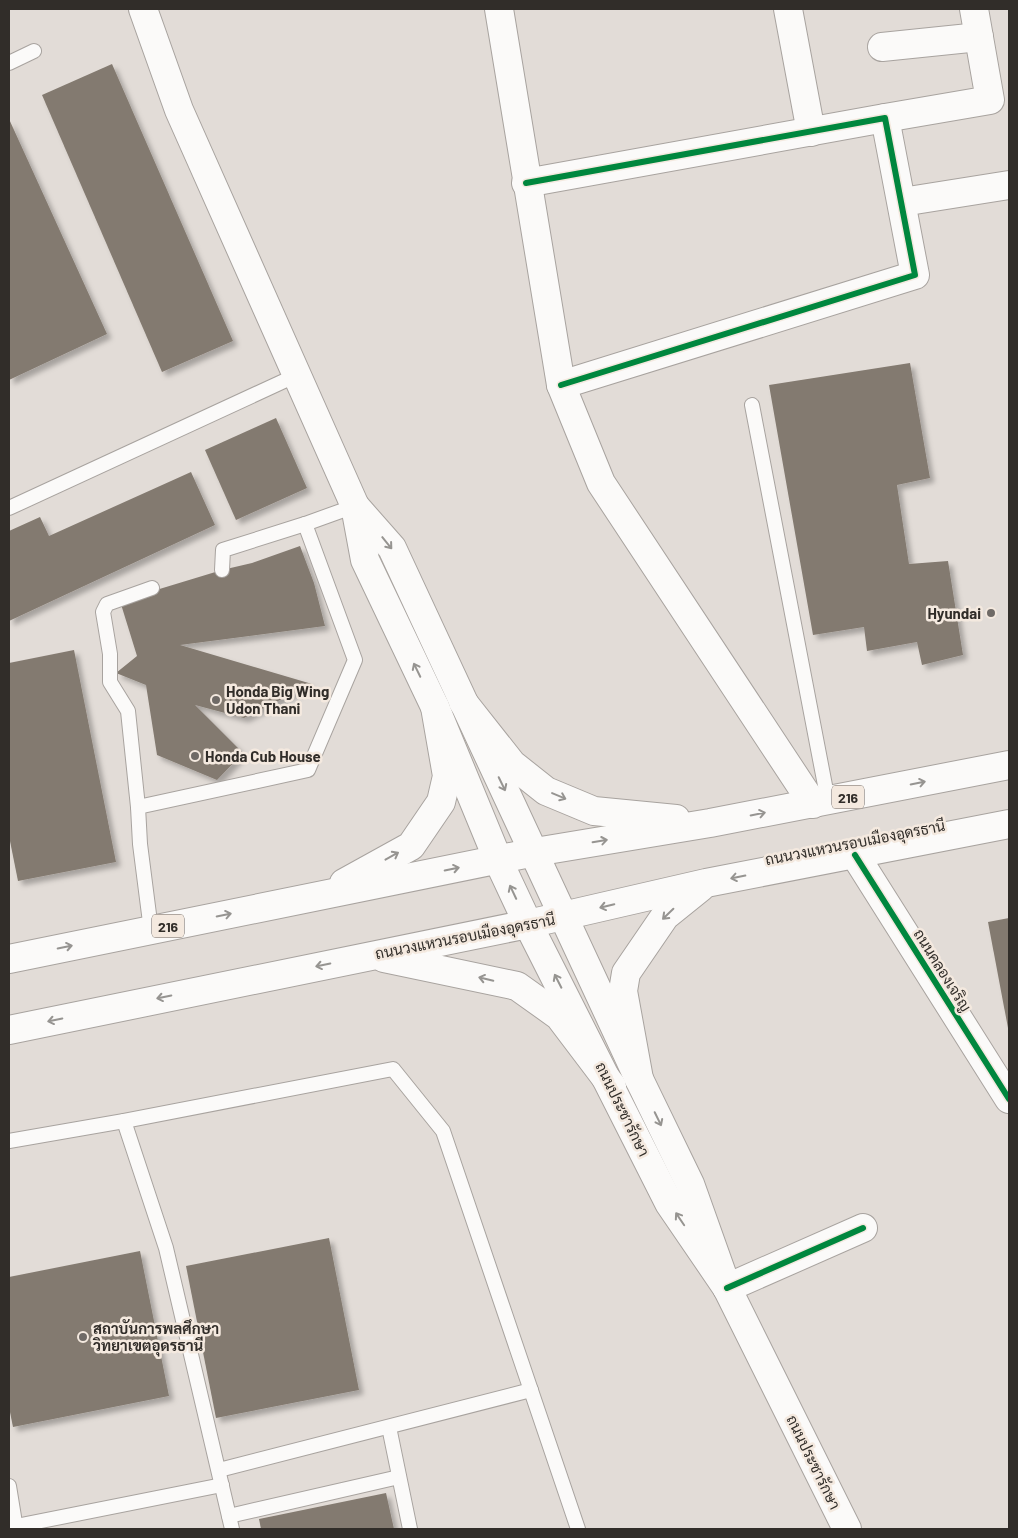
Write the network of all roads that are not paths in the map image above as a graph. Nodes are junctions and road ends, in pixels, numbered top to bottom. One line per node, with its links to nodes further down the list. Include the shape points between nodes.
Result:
1 (143, 9): 15 (main road, via 179,110)
2 (499, 9): 12 (main road)
3 (788, 9): 11 (main road)
4 (974, 9): 5 (main road)
5 (979, 36): 6 (main road); 9 (main road)
6 (882, 47)
7 (34, 51): 8 (lane)
8 (9, 63)
9 (1000, 98): 10 (main road)
10 (885, 118): 11 (main road); 14 (main road)
11 (811, 132): 12 (main road)
12 (526, 183): 16 (main road)
13 (1009, 186): 14 (main road)
14 (902, 202): 16 (main road, via 915,275)
15 (297, 375): 18 (main road); 19 (lane)
16 (561, 385): 26 (main road, via 601,483)
17 (752, 405): 26 (lane)
18 (355, 506): 20 (lane); 23 (main road, one-way to 23, via 392,548); 24 (main road, one-way to 18, via 365,560)
19 (9, 508)
20 (305, 524): 21 (lane, via 223,550); 27 (lane, via 355,660 308,770)
21 (222, 570)
22 (152, 588): 27 (lane, via 107,604 103,612 110,654 110,682 128,711)
23 (463, 702): 28 (main road, one-way to 28, via 512,764 546,791 594,811); 30 (main road, ถนนประชารักษา, one-way to 30)
24 (435, 706): 32 (main road, ถนนประชารักษา); 34 (main road, one-way to 24, via 411,846 441,802 447,776)
25 (1009, 765): 26 (main road, 216, one-way to 25)
26 (820, 802): 28 (main road, 216, one-way to 26)
27 (138, 807): 37 (lane)
28 (710, 823): 30 (main road, 216, one-way to 28)
29 (1009, 824): 31 (main road, ถนนวงแหวนรอบเมืองอุดรธานี)
30 (535, 852): 32 (main road, 216); 35 (main road, ถนนประชารักษา)
31 (856, 855): 33 (main road, ถนนวงแหวนรอบเมืองอุดรธานี, one-way to 33); 43 (main road, ถนนคลองเจริญ)
32 (498, 860): 34 (main road, 216, one-way to 32); 36 (main road, ถนนประชารักษา, one-way to 32)
33 (706, 883): 35 (main road, ถนนวงแหวนรอบเมืองอุดรธานี, one-way to 35); 41 (main road, one-way to 41, via 666,916 626,973 623,991)
34 (318, 896): 37 (main road, 216, one-way to 34)
35 (564, 916): 36 (main road, ถนนวงแหวนรอบเมืองอุดรธานี); 41 (main road, ถนนประชารักษา)
36 (528, 924): 38 (main road, ถนนวงแหวนรอบเมืองอุดรธานี); 42 (main road, ถนนประชารักษา, one-way to 36)
37 (151, 930): 39 (main road, 216, one-way to 37)
38 (371, 955): 40 (main road, ถนนวงแหวนรอบเมืองอุดรธานี, one-way to 40); 42 (main road, one-way to 38, via 559,1016 517,986)
39 (9, 959)
40 (9, 1030)
41 (639, 1080): 47 (main road, ถนนประชารักษา, one-way to 47, via 690,1184)
42 (612, 1086): 47 (main road, ถนนประชารักษา, one-way to 42, via 669,1203)
43 (1009, 1099)
44 (124, 1121): 45 (lane); 48 (lane, via 393,1069 443,1131); 50 (lane, via 166,1248)
45 (9, 1141)
46 (863, 1228): 47 (main road)
47 (728, 1288): 58 (main road, ถนนประชารักษา)
48 (531, 1390): 49 (lane); 57 (lane)
49 (389, 1427): 50 (lane); 51 (lane)
50 (219, 1470): 52 (lane)
51 (399, 1477): 54 (lane); 56 (lane)
52 (222, 1485): 54 (lane); 55 (lane)
53 (9, 1486): 55 (lane)
54 (231, 1523)
55 (16, 1528)
56 (410, 1529)
57 (578, 1529)
58 (847, 1529)

